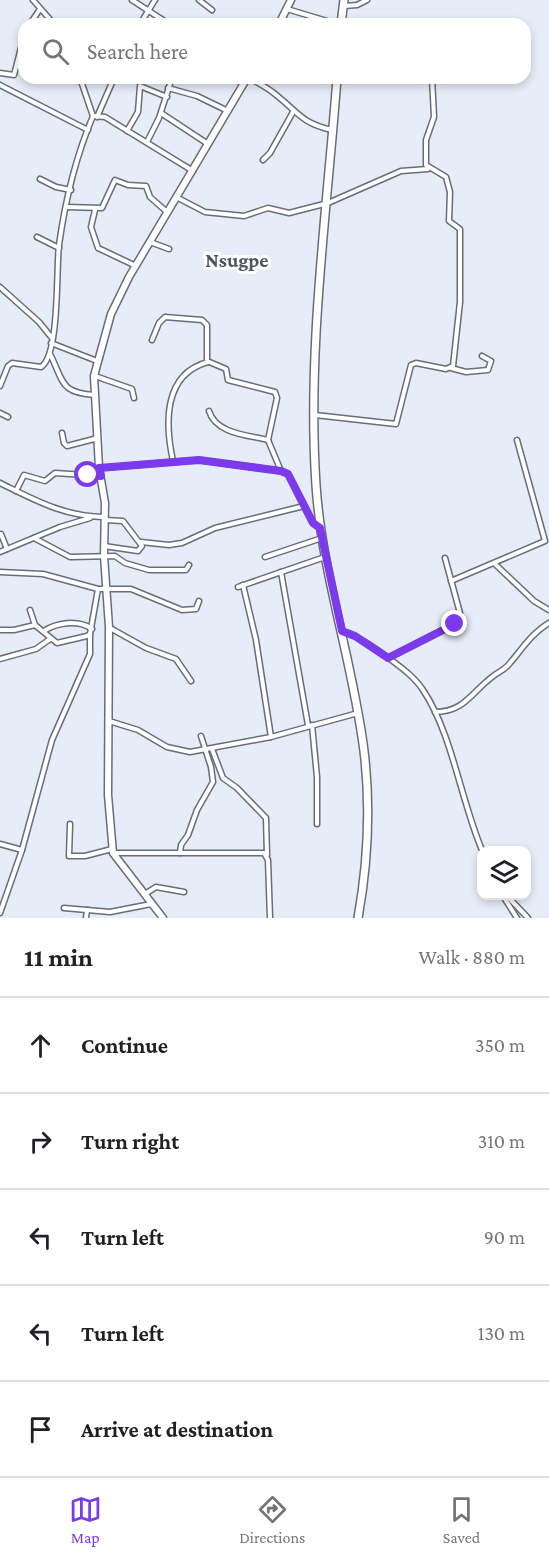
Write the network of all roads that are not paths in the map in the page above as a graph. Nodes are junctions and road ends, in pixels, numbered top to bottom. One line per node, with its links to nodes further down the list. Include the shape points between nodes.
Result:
1 (33, 0): 8 (street)
2 (132, 0): 11 (street)
3 (155, 0): 11 (street)
4 (199, 0): 10 (street)
5 (291, 0): 9 (street)
6 (367, 0): 7 (street, via 357,5)
7 (343, 3): 18 (main road)
8 (40, 9): 12 (street); 13 (street)
9 (287, 9): 16 (street); 17 (street)
10 (212, 10)
11 (148, 11): 14 (street); 15 (street)
12 (34, 18)
13 (48, 18)
14 (144, 18)
15 (159, 18)
16 (282, 18)
17 (318, 18)
18 (340, 18)
19 (18, 59): 20 (street, via 14,75)
20 (0, 73)
21 (82, 84): 34 (street)
22 (111, 84): 34 (street)
23 (170, 84): 29 (street)
24 (245, 84): 31 (street)
25 (259, 84): 32 (street, via 276,94)
26 (337, 84): 37 (main road)
27 (432, 84): 41 (street, via 434,117 426,140)
28 (0, 86): 35 (street)
29 (168, 88): 30 (street); 31 (street)
30 (167, 97): 33 (street); 36 (street, via 140,86 138,112)
31 (229, 111): 39 (street)
32 (293, 112): 37 (street, via 311,124); 40 (street)
33 (161, 113): 38 (street); 39 (street)
34 (95, 116): 35 (street); 36 (street, via 105,117)
35 (88, 129): 44 (street)
36 (127, 131): 38 (street)
37 (333, 131): 46 (main road)
38 (147, 142): 42 (street)
39 (210, 145): 42 (street)
40 (263, 160)
41 (428, 169): 46 (street, via 401,171); 62 (street, via 446,177 449,221 460,229 460,302)
42 (194, 172): 45 (street)
43 (40, 179): 44 (street)
44 (71, 190): 47 (street)
45 (178, 198): 46 (street, via 205,212 244,216 268,208 289,213); 49 (street)
46 (328, 203): 69 (main road, via 318,309)
47 (67, 207): 48 (street); 52 (street)
48 (95, 210): 49 (street, via 104,206 115,180 146,186 150,197); 54 (street, via 91,227 98,248)
49 (168, 213): 51 (street)
50 (37, 237): 52 (street)
51 (150, 242): 53 (street); 54 (street)
52 (59, 248): 56 (street)
53 (169, 249)
54 (136, 266): 60 (street, via 111,314)
55 (0, 289): 56 (street, via 39,322)
56 (52, 340): 58 (street); 60 (street)
57 (152, 340): 61 (street, via 165,317 202,320 207,325)
58 (50, 353): 64 (street, via 41,367 12,363); 65 (street, via 68,389 76,394)
59 (482, 356): 62 (street, via 491,361 488,370 466,372)
60 (97, 361): 63 (street)
61 (209, 362): 73 (street, via 226,369 226,378 234,383 275,392); 75 (street, via 190,368 171,399 169,443)
62 (451, 368): 69 (street, via 411,365 396,424)
63 (94, 376): 65 (street); 66 (street, via 132,389)
64 (0, 386)
65 (95, 395): 72 (street)
66 (134, 398)
67 (209, 411): 73 (street, via 211,418 226,430)
68 (0, 413): 70 (street)
69 (315, 415): 84 (main road)
70 (8, 417)
71 (62, 433): 72 (street, via 68,446)
72 (98, 438): 76 (street)
73 (268, 440): 77 (street)
74 (517, 440): 88 (street)
75 (173, 461): 76 (street); 77 (street, via 220,462)
76 (99, 468): 78 (street)
77 (281, 471): 81 (street, via 288,474)
78 (101, 476): 80 (street, via 55,473 45,481 24,475); 83 (street)
79 (0, 483): 80 (street)
80 (16, 491): 82 (street, via 43,506)
81 (304, 506): 84 (street); 89 (street, via 215,528 177,544)
82 (93, 517): 83 (street); 86 (street)
83 (103, 518): 89 (street, via 123,521); 90 (street)
84 (320, 528): 87 (main road)
85 (1, 534): 91 (street)
86 (34, 538): 91 (street); 93 (street, via 70,557)
87 (322, 538): 94 (main road); 95 (street)
88 (547, 541): 97 (street)
89 (141, 542): 90 (street, via 138,551)
90 (104, 546): 93 (street)
91 (7, 549): 92 (street)
92 (0, 552)
93 (104, 556): 98 (street, via 115,556 157,572 186,570); 103 (street)
94 (326, 556): 100 (street); 113 (main road)
95 (265, 557)
96 (445, 558): 101 (street)
97 (495, 563): 101 (street); 106 (street, via 534,601)
98 (189, 565)
99 (0, 572): 102 (street, via 43,574)
100 (280, 572): 121 (street); 123 (street, via 241,586 256,640)
101 (451, 581): 115 (street, via 460,613 458,622)
102 (98, 589): 103 (street); 112 (street)
103 (108, 590): 104 (street, via 131,589 182,610 196,609); 109 (street)
104 (199, 601)
105 (30, 610): 108 (street)
106 (549, 610)
107 (549, 623): 118 (street, via 466,703 451,711)
108 (35, 625): 110 (street); 111 (street)
109 (109, 627): 117 (street, via 179,661); 120 (street)
110 (0, 630)
111 (44, 631): 112 (street, via 53,625 75,624 85,624); 114 (street)
112 (91, 631): 114 (street, via 57,642); 130 (street, via 90,654 52,740)
113 (342, 631): 115 (street); 119 (main road)
114 (50, 639): 116 (street, via 36,648)
115 (388, 658): 118 (street, via 423,689)
116 (0, 659)
117 (191, 681)
118 (435, 712): 129 (street)
119 (358, 713): 121 (street); 148 (main road, via 368,788 369,834)
120 (109, 721): 125 (street, via 138,730 175,750); 131 (street, via 108,795)
121 (310, 725): 123 (street); 127 (street, via 317,777)
122 (201, 735): 125 (street)
123 (271, 737): 124 (street)
124 (212, 749): 125 (street); 133 (street, via 222,778 266,818)
125 (205, 750): 132 (street, via 213,782)
126 (70, 824): 131 (street, via 69,856)
127 (317, 824)
128 (0, 844): 130 (street)
129 (480, 846)
130 (22, 850): 142 (street)
131 (113, 851): 132 (street); 135 (street)
132 (180, 853): 133 (street)
133 (267, 855): 147 (street)
134 (184, 892): 135 (street, via 156,887)
135 (145, 894): 138 (street)
136 (507, 900): 143 (street)
137 (509, 900): 149 (street)
138 (152, 903): 141 (street); 146 (street)
139 (64, 908): 140 (street)
140 (87, 910): 141 (street); 144 (street)
141 (119, 912): 145 (street)
142 (0, 913)
143 (514, 917)
144 (86, 918)
145 (120, 918)
146 (163, 918)
147 (270, 918)
148 (358, 918)
149 (528, 918)

